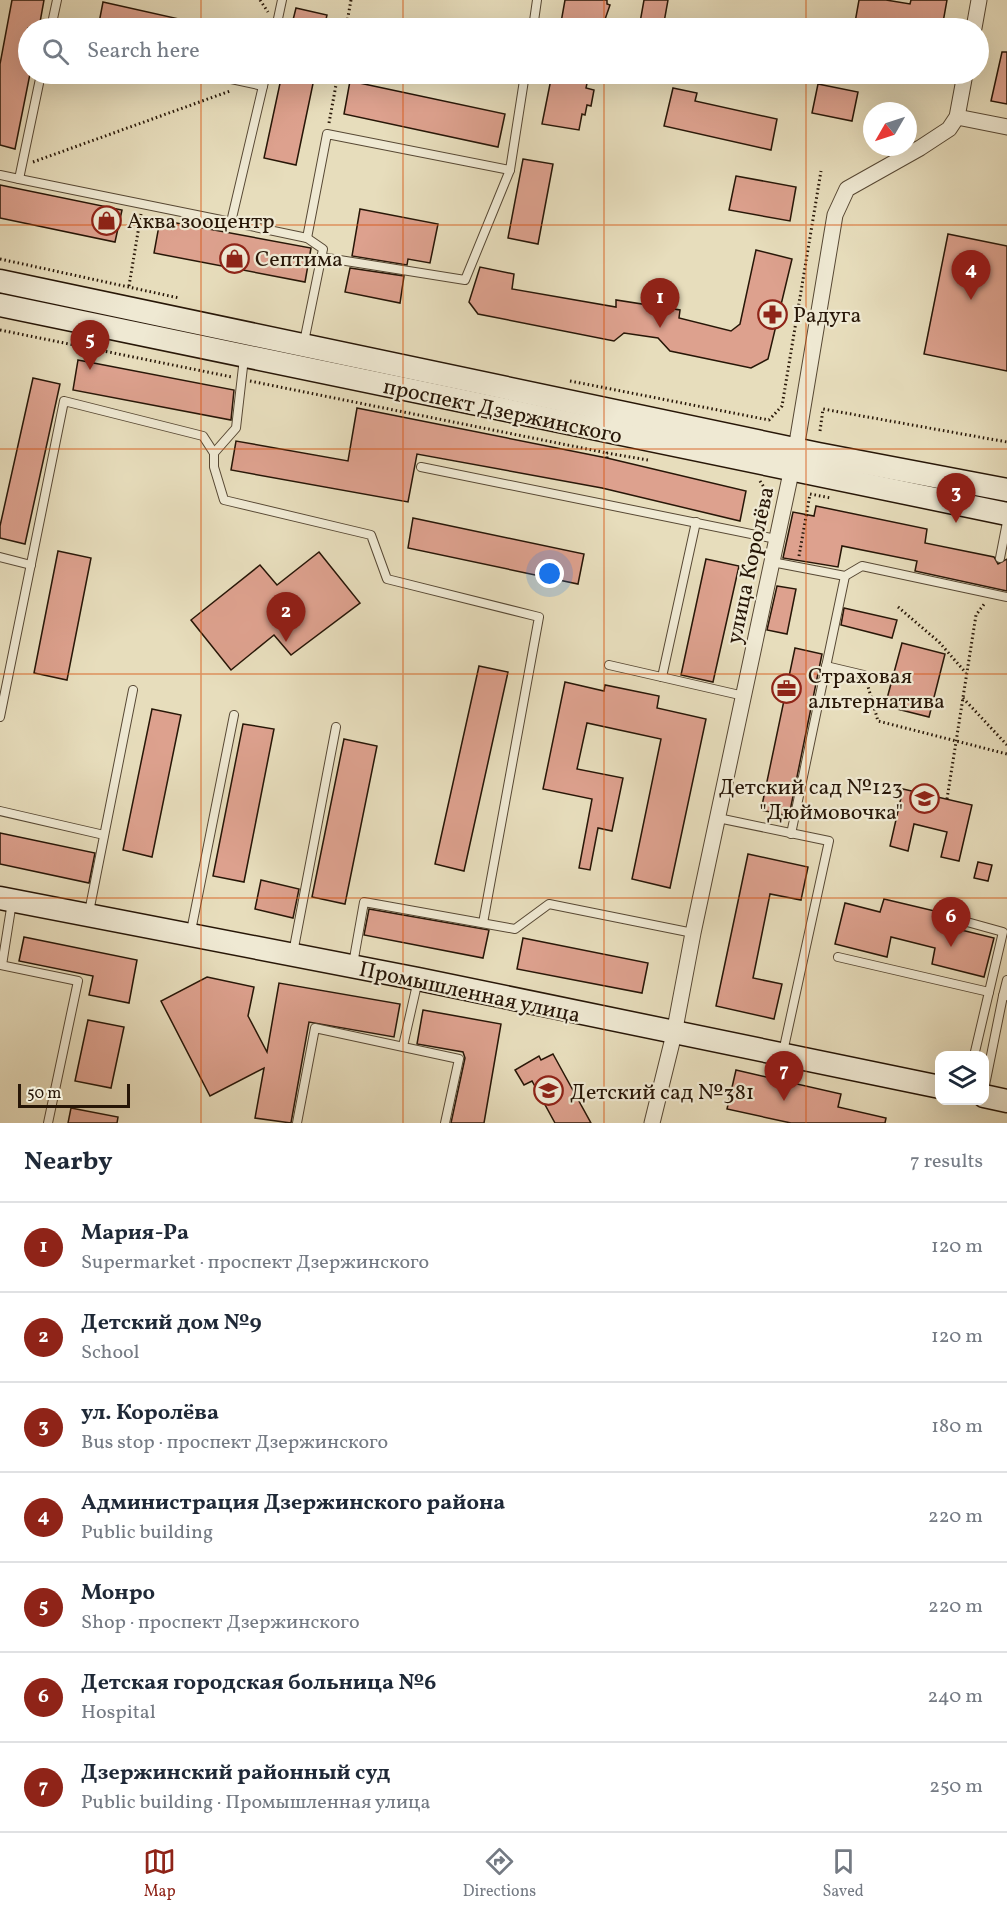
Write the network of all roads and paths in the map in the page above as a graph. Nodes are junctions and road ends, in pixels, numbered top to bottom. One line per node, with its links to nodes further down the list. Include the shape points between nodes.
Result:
1 (57, 0): 6 (lane)
2 (282, 0): 7 (lane)
3 (351, 0): 8 (path)
4 (537, 0): 9 (lane)
5 (979, 0): 10 (street)
6 (53, 18)
7 (278, 18)
8 (348, 18)
9 (534, 18)
10 (976, 18)
11 (39, 84): 21 (lane)
12 (248, 84): 21 (path)
13 (255, 84): 17 (lane)
14 (336, 84): 20 (path)
15 (523, 84): 22 (lane)
16 (963, 84): 18 (street)
17 (263, 86): 27 (lane)
18 (957, 117): 19 (street); 43 (street, улица Королёва, via 941,136 847,189 835,215)
19 (1007, 127)
20 (327, 134): 22 (lane); 28 (lane)
21 (22, 165): 25 (lane)
22 (510, 170): 29 (lane, via 465,280)
23 (821, 171): 37 (path, via 782,406 768,420)
24 (0, 175): 25 (lane)
25 (19, 179): 26 (lane)
26 (143, 204): 27 (lane); 31 (path)
27 (231, 222): 28 (lane)
28 (307, 238): 29 (lane, via 323,249)
29 (321, 258): 34 (lane)
30 (0, 286): 31 (path); 34 (main road, проспект Дзержинского); 35 (main road, проспект Дзержинского)
31 (129, 286): 32 (path)
32 (185, 300)
33 (0, 330): 36 (path)
34 (303, 346): 43 (main road, проспект Дзержинского)
35 (244, 356): 36 (lane); 43 (main road, проспект Дзержинского)
36 (242, 379): 40 (lane, via 236,428); 41 (path)
37 (561, 379)
38 (820, 431): 39 (path, via 823,409)
39 (1007, 442)
40 (214, 453): 57 (lane, via 203,436 64,401); 85 (lane, via 224,500 371,535 387,579 539,617)
41 (608, 453): 42 (path); 44 (path)
42 (607, 458)
43 (794, 459): 47 (main road, проспект Дзержинского); 49 (main road, проспект Дзержинского); 53 (street, улица Королёва)
44 (654, 461)
45 (421, 467): 50 (lane)
46 (759, 479): 52 (path, via 767,492)
47 (1007, 490)
48 (810, 494): 58 (path)
49 (1007, 514)
50 (696, 522): 52 (lane); 67 (lane)
51 (1007, 522): 55 (lane)
52 (759, 535): 53 (lane)
53 (776, 539): 56 (street, улица Королёва)
54 (0, 557): 57 (lane)
55 (1000, 558)
56 (772, 562): 58 (lane); 69 (street, улица Королёва)
57 (31, 565): 72 (lane)
58 (797, 567): 59 (lane)
59 (845, 576): 60 (lane, via 862,566); 64 (lane)
60 (993, 592): 61 (lane); 65 (path, via 976,615)
61 (1007, 597)
62 (898, 607): 65 (path, via 939,642)
63 (609, 665): 67 (lane)
64 (826, 666): 66 (lane); 80 (lane)
65 (966, 673): 70 (path)
66 (864, 675): 74 (path, via 879,721)
67 (662, 677): 69 (lane)
68 (132, 690): 81 (lane)
69 (744, 696): 79 (street, улица Королёва)
70 (962, 697): 74 (path); 75 (path)
71 (234, 715): 87 (lane)
72 (0, 717)
73 (336, 728): 88 (lane)
74 (957, 743): 76 (path); 77 (path)
75 (1007, 745)
76 (1007, 754)
77 (947, 799)
78 (0, 811): 81 (lane)
79 (718, 818): 80 (lane); 86 (street, улица Королёва)
80 (791, 834): 99 (lane, via 829,841)
81 (104, 835): 83 (lane)
82 (6, 899): 83 (main road, Промышленная улица); 90 (lane)
83 (88, 915): 87 (main road, Промышленная улица)
84 (967, 922): 94 (lane, via 1004,932)
85 (483, 923): 86 (lane, via 515,929 549,904); 91 (lane, via 364,902)
86 (693, 933): 96 (street, улица Королёва)
87 (191, 935): 88 (main road, Промышленная улица)
88 (292, 954): 91 (main road, Промышленная улица)
89 (838, 957): 94 (lane)
90 (1, 965): 104 (lane, via 78,981)
91 (352, 966): 92 (main road, Промышленная улица)
92 (418, 979): 96 (main road, Промышленная улица); 97 (lane)
93 (1007, 980): 95 (lane)
94 (989, 992): 98 (lane)
95 (1005, 996): 100 (lane)
96 (674, 1034): 99 (main road, Промышленная улица); 107 (street, улица Королёва)
97 (403, 1046): 105 (lane, via 315,1028); 106 (lane, via 459,1059)
98 (975, 1051)
99 (782, 1056): 101 (main road, Промышленная улица)
100 (989, 1068)
101 (935, 1086)
102 (989, 1097): 103 (main road)
103 (1007, 1101)
104 (48, 1123)
105 (297, 1123)
106 (445, 1123)
107 (652, 1123)

